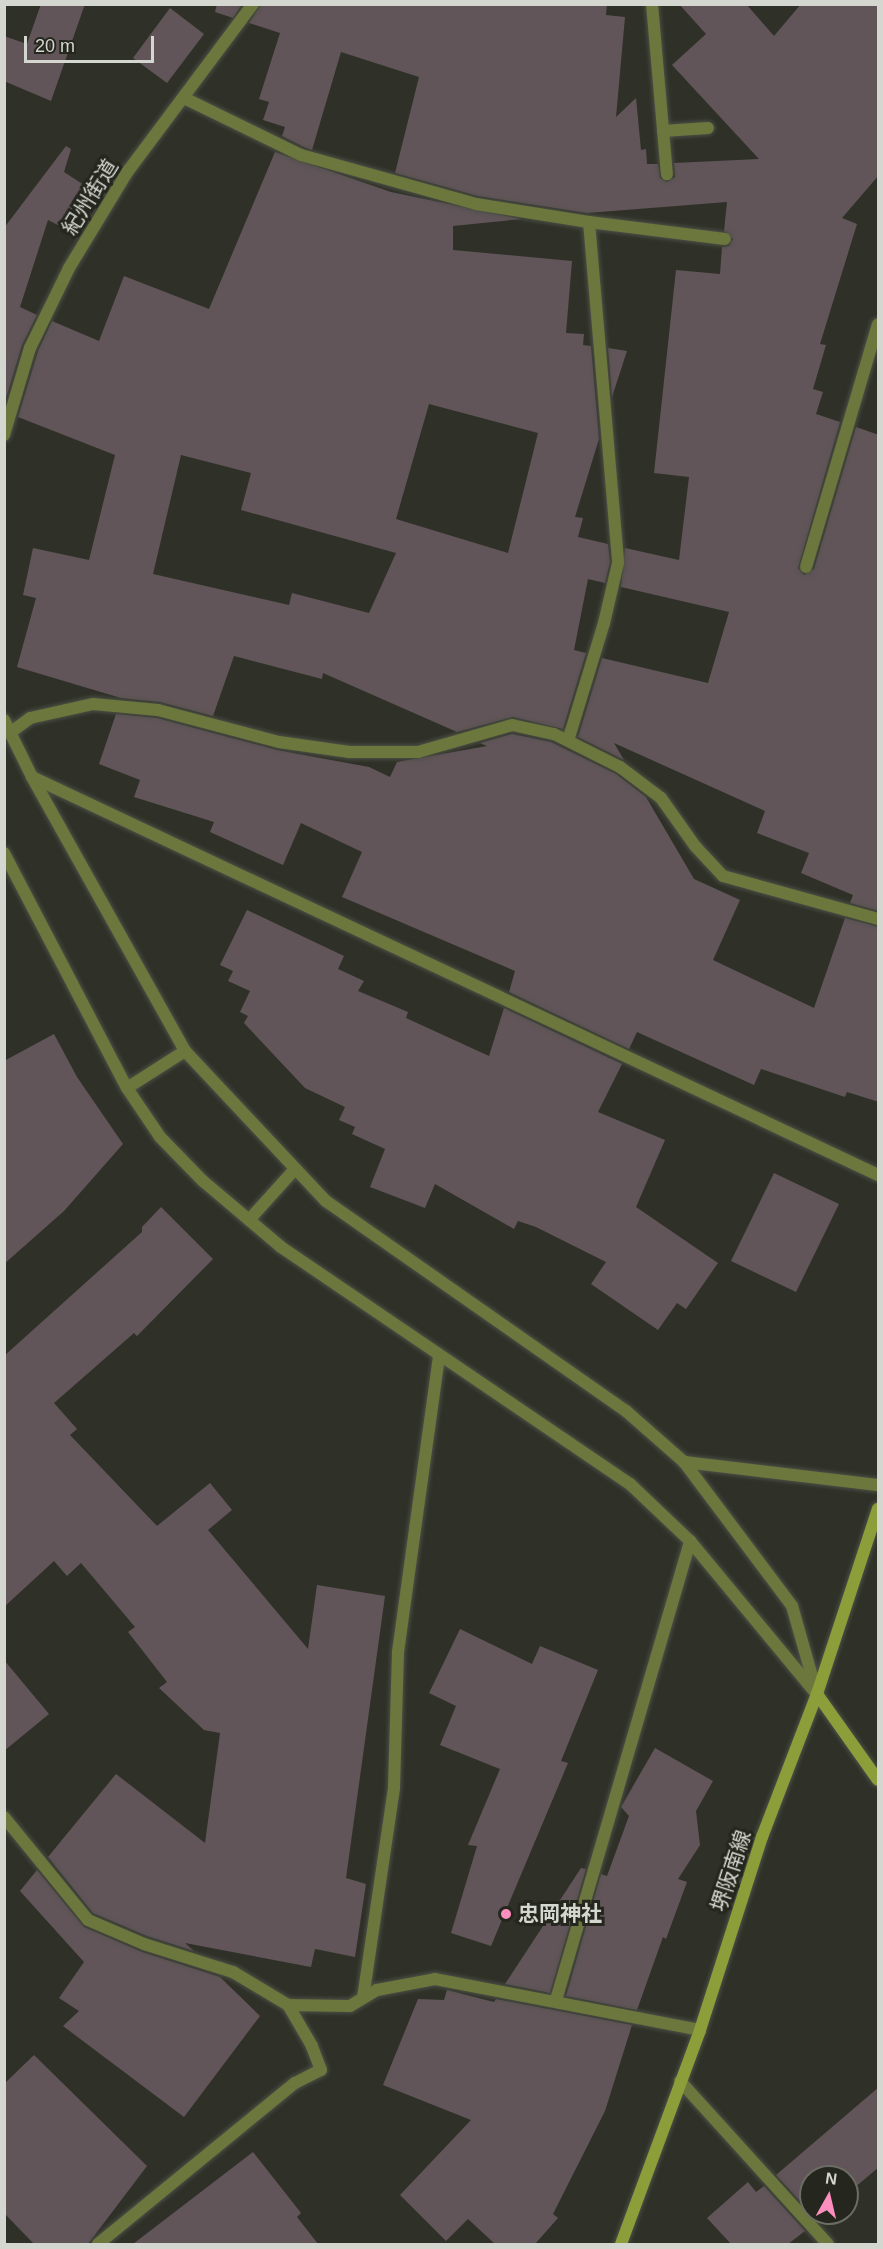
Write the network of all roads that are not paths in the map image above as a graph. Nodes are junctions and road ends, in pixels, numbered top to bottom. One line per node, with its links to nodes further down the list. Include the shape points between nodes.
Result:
1 (253, 4): 3 (street, 紀州街道)
2 (652, 4): 5 (street)
3 (184, 98): 7 (street, via 302,155 476,204); 11 (street, 紀州街道, via 128,171 69,268 30,348)
4 (708, 128): 5 (street)
5 (663, 131): 6 (street)
6 (667, 174)
7 (589, 222): 8 (street); 15 (street, via 618,563)
8 (725, 239)
9 (879, 324): 10 (street)
10 (875, 350): 12 (street)
11 (4, 435)
12 (806, 567)
13 (4, 720): 14 (street)
14 (11, 732): 15 (street, via 30,718 93,704 158,710 279,742 349,752 418,752 512,725); 16 (street)
15 (568, 741): 18 (street, via 620,767 661,798 695,846 723,876)
16 (32, 777): 19 (street); 22 (street)
17 (4, 853): 20 (street)
18 (879, 919)
19 (185, 1051): 20 (street); 21 (street)
20 (128, 1088): 23 (street, via 160,1137)
21 (294, 1170): 23 (street); 25 (street, via 326,1201 626,1411)
22 (879, 1175)
23 (249, 1220): 24 (street, via 281,1247)
24 (439, 1358): 28 (street, via 630,1484); 32 (street, via 398,1652 394,1786)
25 (684, 1462): 26 (street); 29 (street, via 792,1606)
26 (879, 1485)
27 (879, 1509): 29 (main road, 堺阪南線)
28 (690, 1541): 29 (street); 33 (street)
29 (817, 1694): 30 (main road); 35 (main road, 堺阪南線, via 762,1837)
30 (879, 1780)
31 (4, 1817): 34 (street, via 88,1920 144,1944 233,1972)
32 (363, 1998): 33 (street, via 376,1990 435,1979); 34 (street, via 350,2006)
33 (556, 2000): 35 (street)
34 (288, 2005): 37 (street, via 321,2070 295,2083)
35 (700, 2030): 36 (main road, 堺阪南線)
36 (680, 2081): 38 (main road, 堺阪南線); 39 (street)
37 (98, 2244)
38 (621, 2244)
39 (828, 2244)

